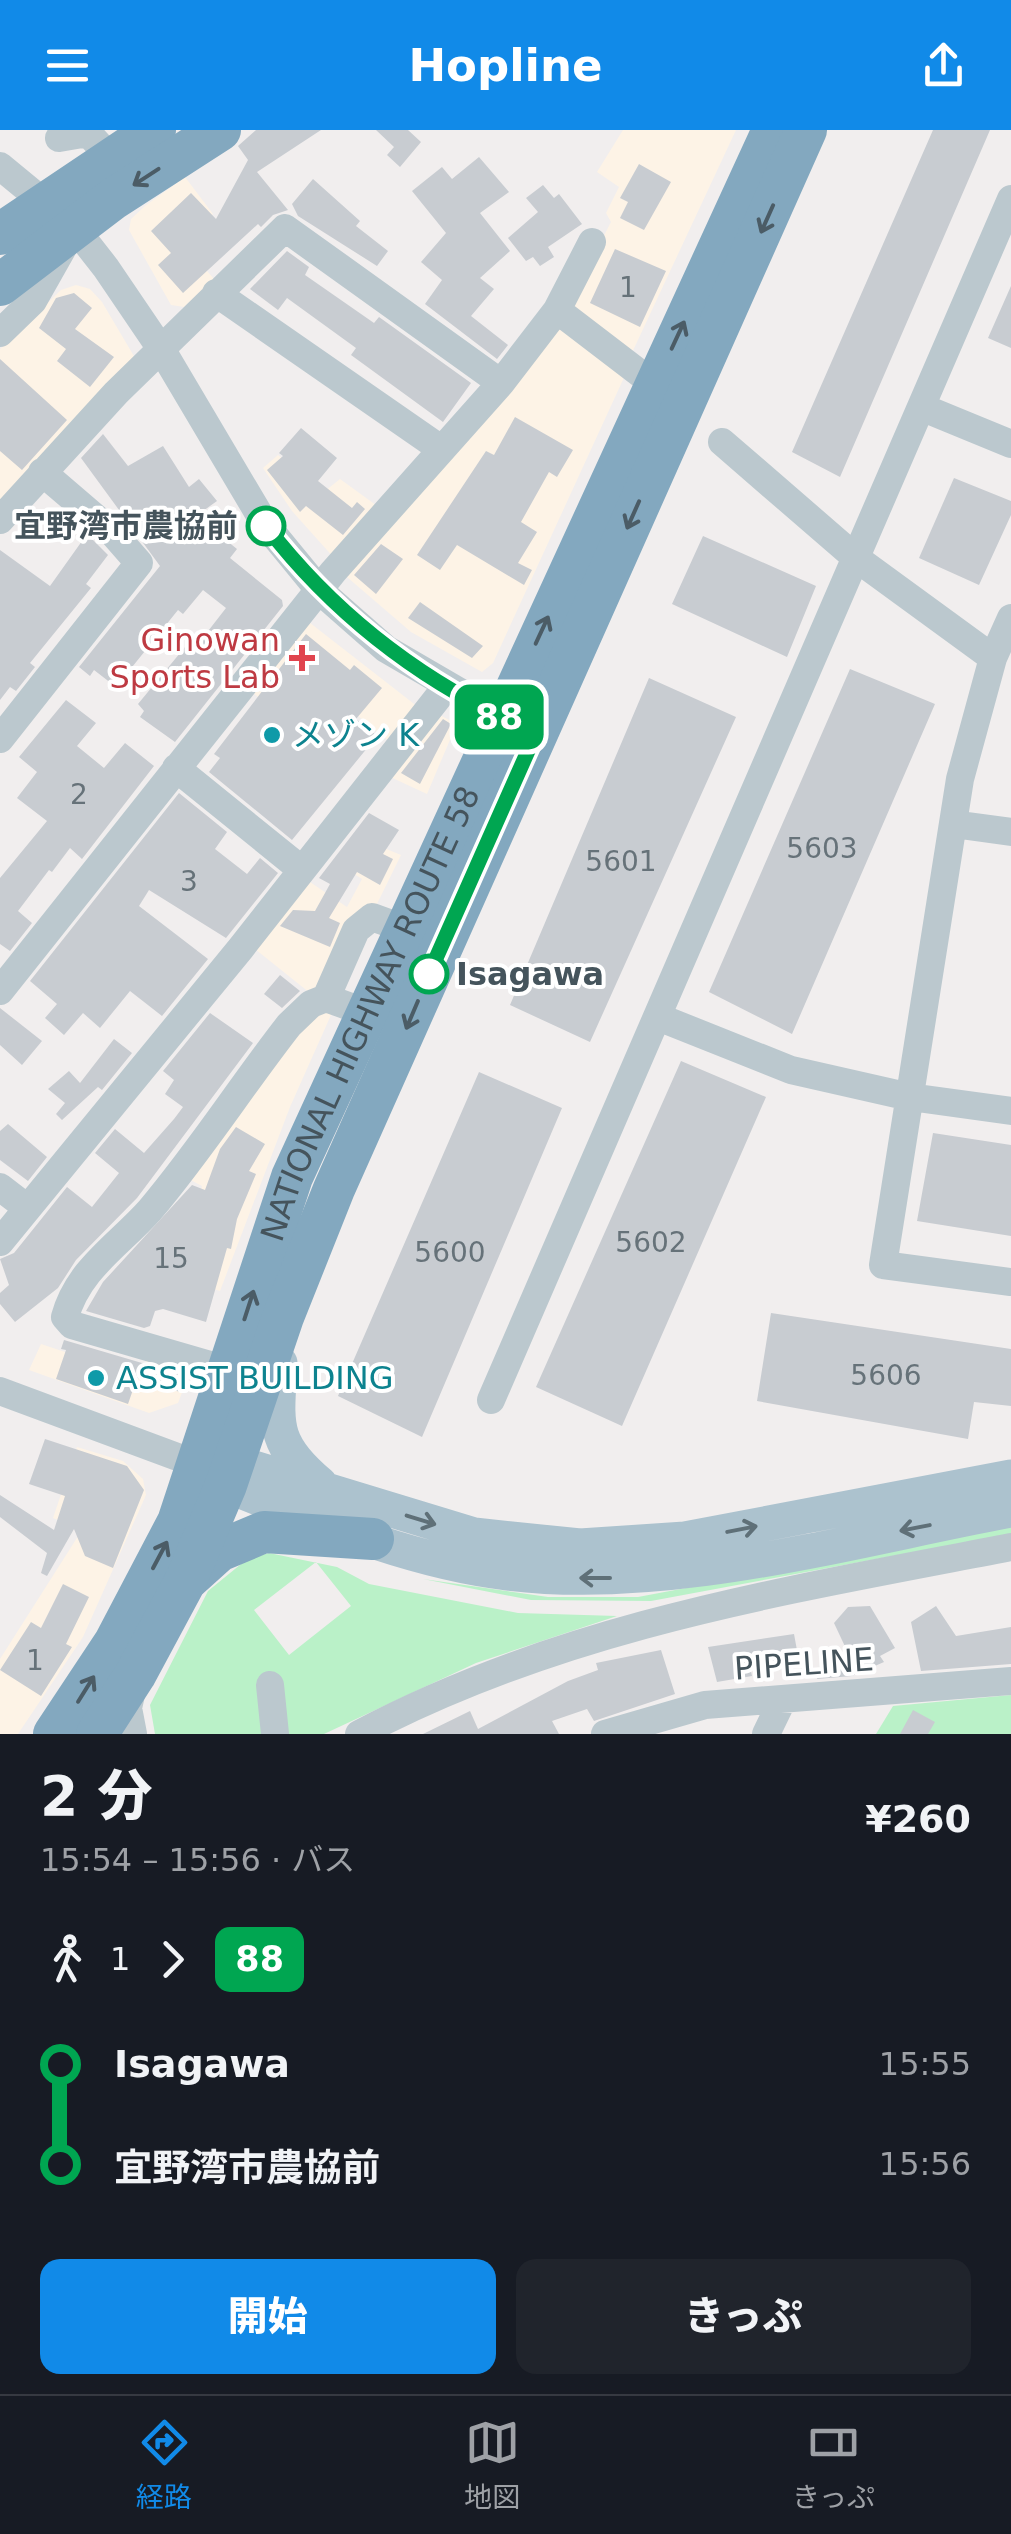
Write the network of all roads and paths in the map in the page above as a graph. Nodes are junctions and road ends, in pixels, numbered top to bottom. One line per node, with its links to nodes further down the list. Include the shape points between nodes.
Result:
1 (155, 130): 6 (highway)
2 (220, 130): 9 (highway, one-way to 9)
3 (774, 130): 18 (highway, NATIONAL HIGHWAY ROUTE 58, one-way to 3)
4 (806, 130): 30 (highway, NATIONAL HIGHWAY ROUTE 58, one-way to 30)
5 (60, 138): 6 (street, via 88,133)
6 (112, 158): 9 (highway)
7 (0, 166): 9 (street)
8 (1011, 199): 19 (street)
9 (60, 214): 10 (highway); 12 (highway); 15 (street, via 33,301); 16 (street)
10 (0, 234)
11 (592, 242): 14 (street)
12 (0, 284)
13 (216, 293): 16 (street); 17 (street, via 285,228); 22 (street)
14 (557, 310): 17 (street); 18 (street)
15 (0, 334)
16 (162, 352): 23 (street); 26 (street, via 265,524)
17 (501, 383): 22 (street)
18 (655, 385): 30 (highway, NATIONAL HIGHWAY ROUTE 58, one-way to 18)
19 (921, 406): 21 (street); 25 (street)
20 (722, 442): 25 (street)
21 (1011, 444)
22 (442, 449): 26 (street)
23 (42, 472): 24 (street); 31 (street, via 139,563)
24 (0, 520)
25 (856, 558): 28 (street); 40 (street)
26 (320, 590): 29 (street, via 386,648); 32 (street)
27 (1011, 618): 28 (street)
28 (993, 658): 33 (street)
29 (447, 686): 30 (street); 35 (street)
30 (518, 725): 36 (highway, NATIONAL HIGHWAY ROUTE 58); 47 (highway, NATIONAL HIGHWAY ROUTE 58, one-way to 47)
31 (0, 739)
32 (176, 768): 35 (street); 37 (street)
33 (953, 824): 34 (street); 41 (street)
34 (1011, 832)
35 (302, 870): 44 (street)
36 (405, 929): 38 (street, via 372,917 356,930); 39 (highway, NATIONAL HIGHWAY ROUTE 58)
37 (4, 978)
38 (326, 998): 39 (street); 48 (street, via 289,1025 148,1212 99,1257 65,1317 72,1326)
39 (367, 1013): 48 (highway, NATIONAL HIGHWAY ROUTE 58, one-way to 39, via 292,1177)
40 (658, 1017): 41 (street, via 791,1070); 50 (street)
41 (910, 1097): 42 (street); 46 (street, via 883,1265)
42 (1011, 1111)
43 (0, 1187): 44 (street)
44 (26, 1206): 45 (street)
45 (0, 1242)
46 (1011, 1282)
47 (282, 1317): 51 (highway, NATIONAL HIGHWAY ROUTE 58); 53 (main road, via 276,1424 290,1455)
48 (227, 1370): 51 (highway, NATIONAL HIGHWAY ROUTE 58)
49 (0, 1391): 51 (street)
50 (491, 1400)
51 (220, 1471): 53 (main road); 55 (main road); 57 (highway, NATIONAL HIGHWAY ROUTE 58); 62 (highway, NATIONAL HIGHWAY ROUTE 58, one-way to 51, via 115,1642 178,1522)
52 (1011, 1476): 53 (main road, one-way to 52, via 474,1535 606,1547 685,1539)
53 (328, 1491)
54 (1011, 1510): 55 (main road, one-way to 55, via 674,1573 602,1579 472,1568)
55 (373, 1539): 57 (highway, via 264,1532 219,1551)
56 (1011, 1547): 66 (street, via 598,1634 495,1670)
57 (185, 1582): 58 (highway, NATIONAL HIGHWAY ROUTE 58)
58 (136, 1675): 63 (highway, NATIONAL HIGHWAY ROUTE 58); 64 (street, via 128,1708)
59 (1011, 1681): 61 (street, PIPELINE)
60 (270, 1685): 65 (street)
61 (781, 1702): 67 (street, PIPELINE, via 705,1706); 68 (street)
62 (54, 1734)
63 (97, 1734)
64 (134, 1734)
65 (274, 1734)
66 (359, 1734)
67 (605, 1734)
68 (766, 1734)

